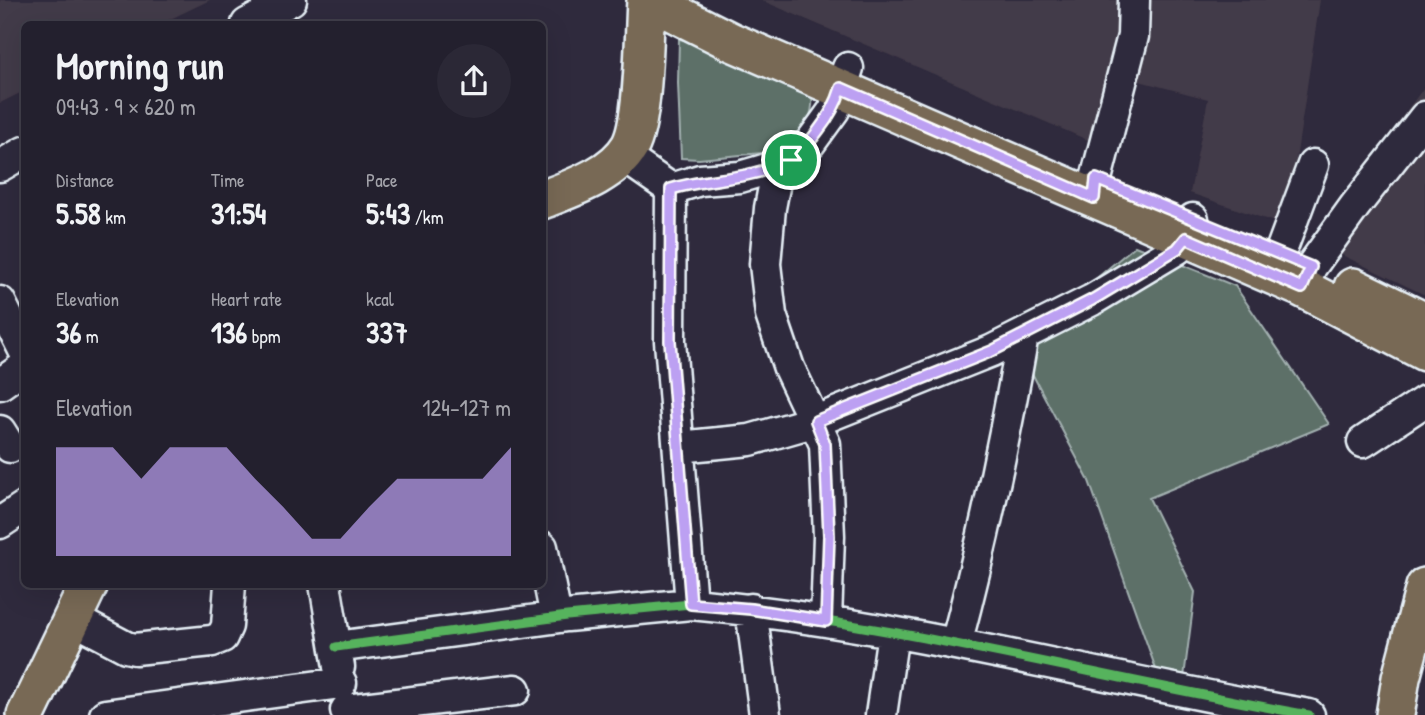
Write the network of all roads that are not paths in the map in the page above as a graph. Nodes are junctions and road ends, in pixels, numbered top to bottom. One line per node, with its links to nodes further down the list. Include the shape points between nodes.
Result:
1 (291, 0): 5 (street)
2 (647, 0): 6 (main road, via 732,42); 9 (main road, via 638,122)
3 (696, 0): 6 (main road)
4 (1134, 0): 13 (street, via 1133,36)
5 (252, 21)
6 (845, 78): 12 (street, via 834,110 810,143); 13 (main road, via 988,128)
7 (1425, 117): 17 (street, via 1355,206)
8 (21, 154): 11 (street)
9 (622, 155): 14 (street); 15 (main road, via 605,172)
10 (1313, 165): 17 (street)
11 (0, 166)
12 (778, 166): 14 (street); 26 (street, via 765,264 771,315 789,368)
13 (1095, 188): 16 (main road)
14 (671, 189): 28 (street, via 670,341)
15 (546, 198)
16 (1189, 228): 17 (main road); 20 (street, via 1177,249)
17 (1291, 271): 19 (main road); 22 (main road)
18 (0, 302): 21 (street)
19 (1425, 321)
20 (1023, 335): 26 (street); 42 (street, via 991,501)
21 (21, 344)
22 (1425, 352)
23 (21, 369): 24 (street)
24 (0, 383)
25 (1425, 401): 27 (street)
26 (816, 421): 28 (street, via 750,440); 40 (street, via 825,444)
27 (1363, 442)
28 (679, 447): 36 (street)
29 (21, 509): 30 (street)
30 (0, 523)
31 (546, 567): 38 (street)
32 (1425, 587): 51 (main road)
33 (87, 588): 39 (main road)
34 (230, 588): 39 (street, via 227,626 222,637 212,642 135,649)
35 (326, 588): 43 (street)
36 (691, 604): 37 (street); 38 (street)
37 (751, 609): 40 (street); 49 (street)
38 (556, 617): 43 (street)
39 (71, 618): 47 (main road)
40 (826, 621): 41 (street)
41 (893, 633): 42 (street); 50 (street)
42 (956, 644): 46 (street)
43 (336, 647): 45 (street)
44 (515, 690): 45 (street)
45 (345, 703): 48 (street)
46 (1297, 714)
47 (26, 715)
48 (105, 715)
49 (765, 715)
50 (881, 715)
51 (1395, 715)

